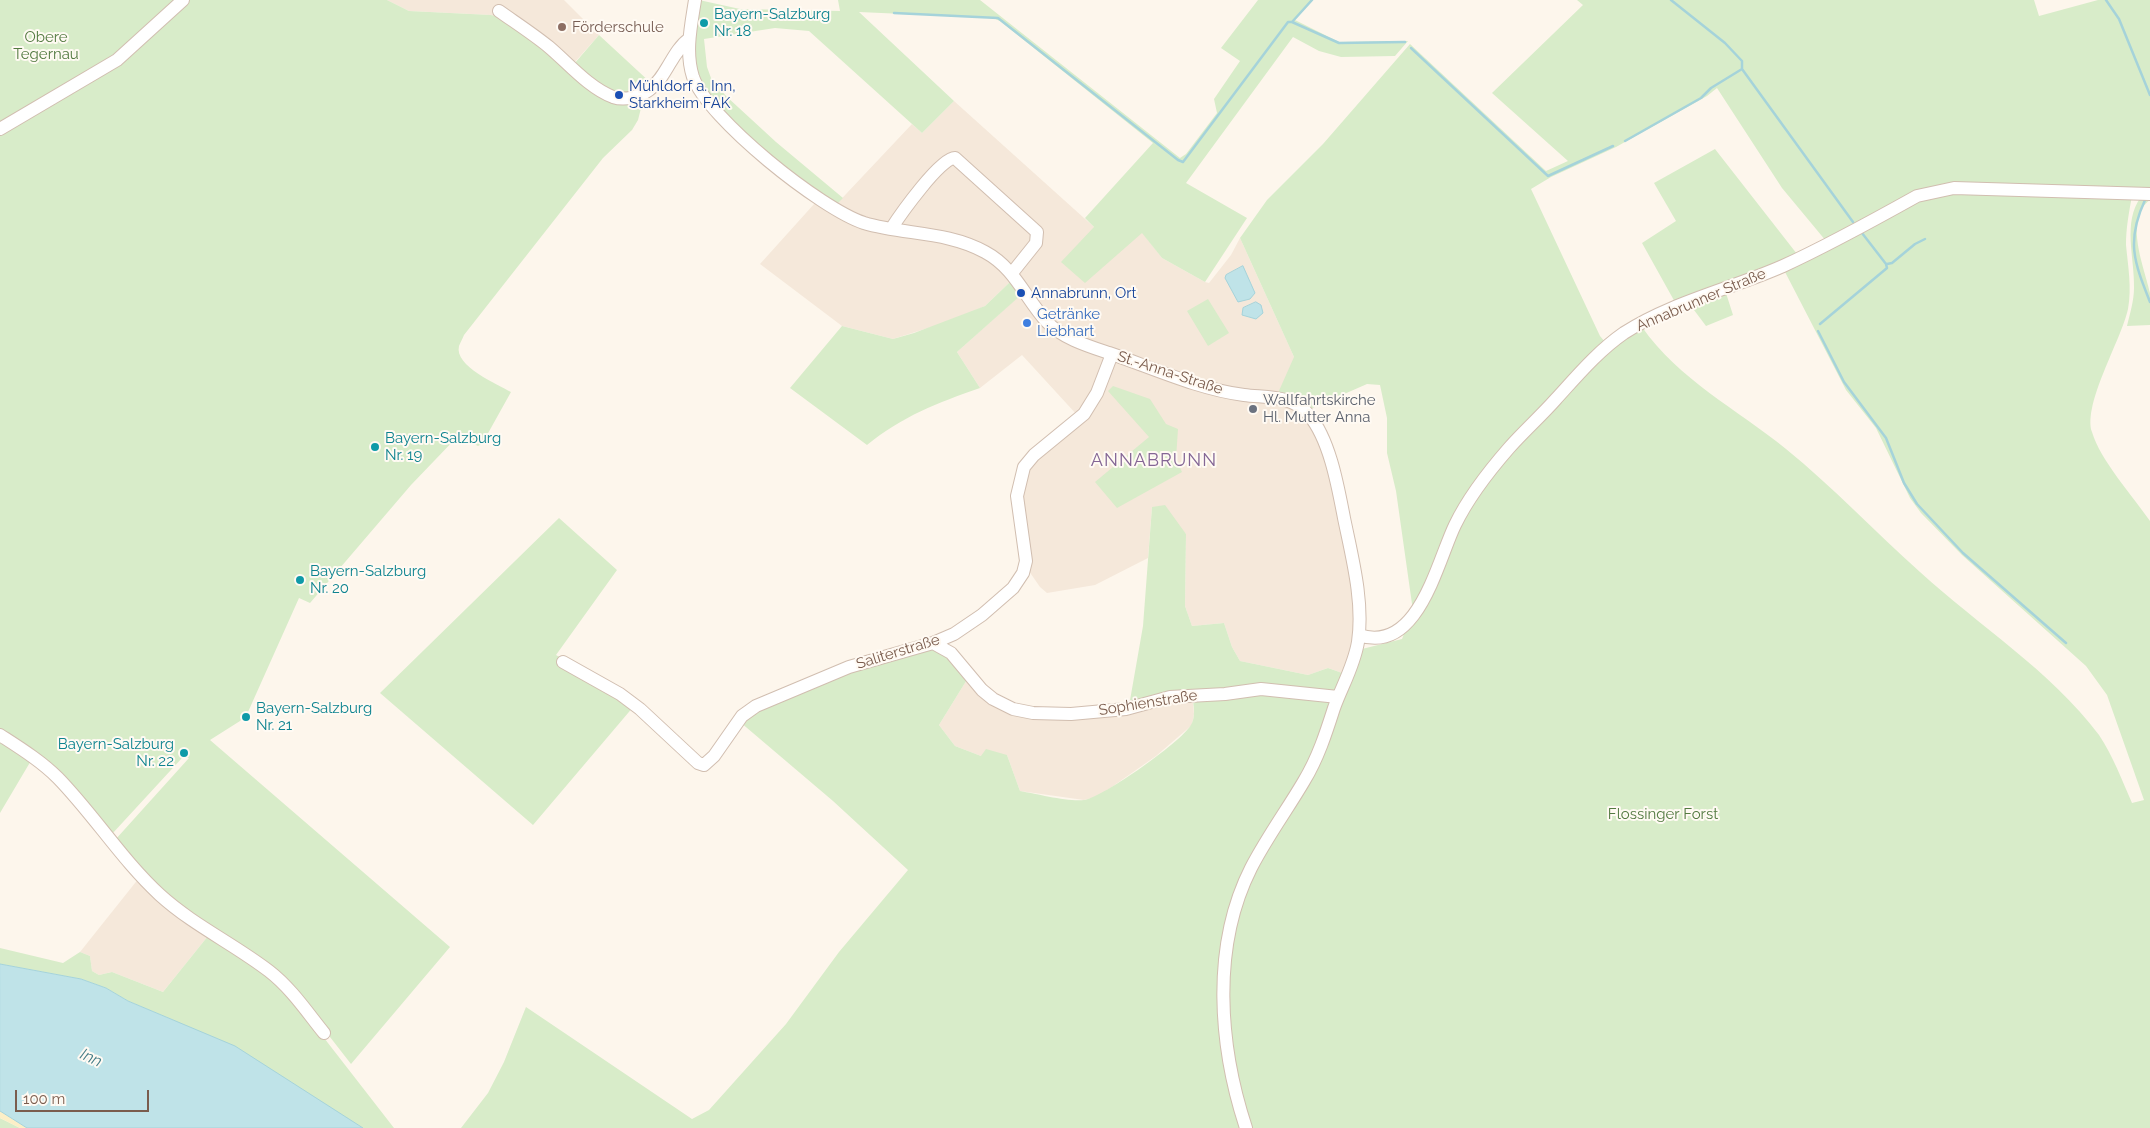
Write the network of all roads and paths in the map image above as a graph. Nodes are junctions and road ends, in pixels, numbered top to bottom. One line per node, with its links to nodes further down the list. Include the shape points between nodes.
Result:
1 (183, 0): 5 (street, via 117,60)
2 (695, 0): 4 (street, St.-Anna-Straße)
3 (499, 11): 4 (street, via 594,86 613,97 626,99 650,90)
4 (690, 38): 7 (street, St.-Anna-Straße, via 692,74 707,102 722,118 817,199 864,223)
5 (0, 129)
6 (2150, 194): 11 (street, Annabrunner Straße, via 1936,190 1917,196 1784,266 1642,322 1586,366 1479,484 1455,525 1423,602 1410,621 1384,636 1369,638)
7 (891, 228): 8 (street, St.-Anna-Straße, via 962,242 994,257); 8 (street, via 945,162 955,158 1037,232 1036,243)
8 (1012, 273): 9 (street, St.-Anna-Straße, via 1048,324 1073,339)
9 (1112, 354): 10 (street, Saliterstraße, via 1097,393 1084,414 1024,467 1017,496 1026,553 1023,573 1005,596); 11 (street, St.-Anna-Straße, via 1196,383 1235,393 1285,399 1308,413 1325,442 1340,499 1355,577)
10 (954, 634): 12 (street, Saliterstraße); 13 (street)
11 (1359, 635): 15 (street, St.-Anna-Straße, via 1350,670)
12 (932, 643): 13 (street, Sophienstraße); 14 (street, Saliterstraße, via 849,667 756,706 742,716 704,765 640,708)
13 (951, 653): 15 (street, Sophienstraße, via 993,700 1033,713 1072,714 1126,709 1170,697 1261,689)
14 (563, 662)
15 (1338, 697): 18 (street, St.-Anna-Straße, via 1315,760 1256,858 1236,909 1224,986 1225,1031 1235,1094)
16 (0, 736): 17 (street, via 32,756 58,778 167,901 283,983)
17 (324, 1033)
18 (1246, 1128)

